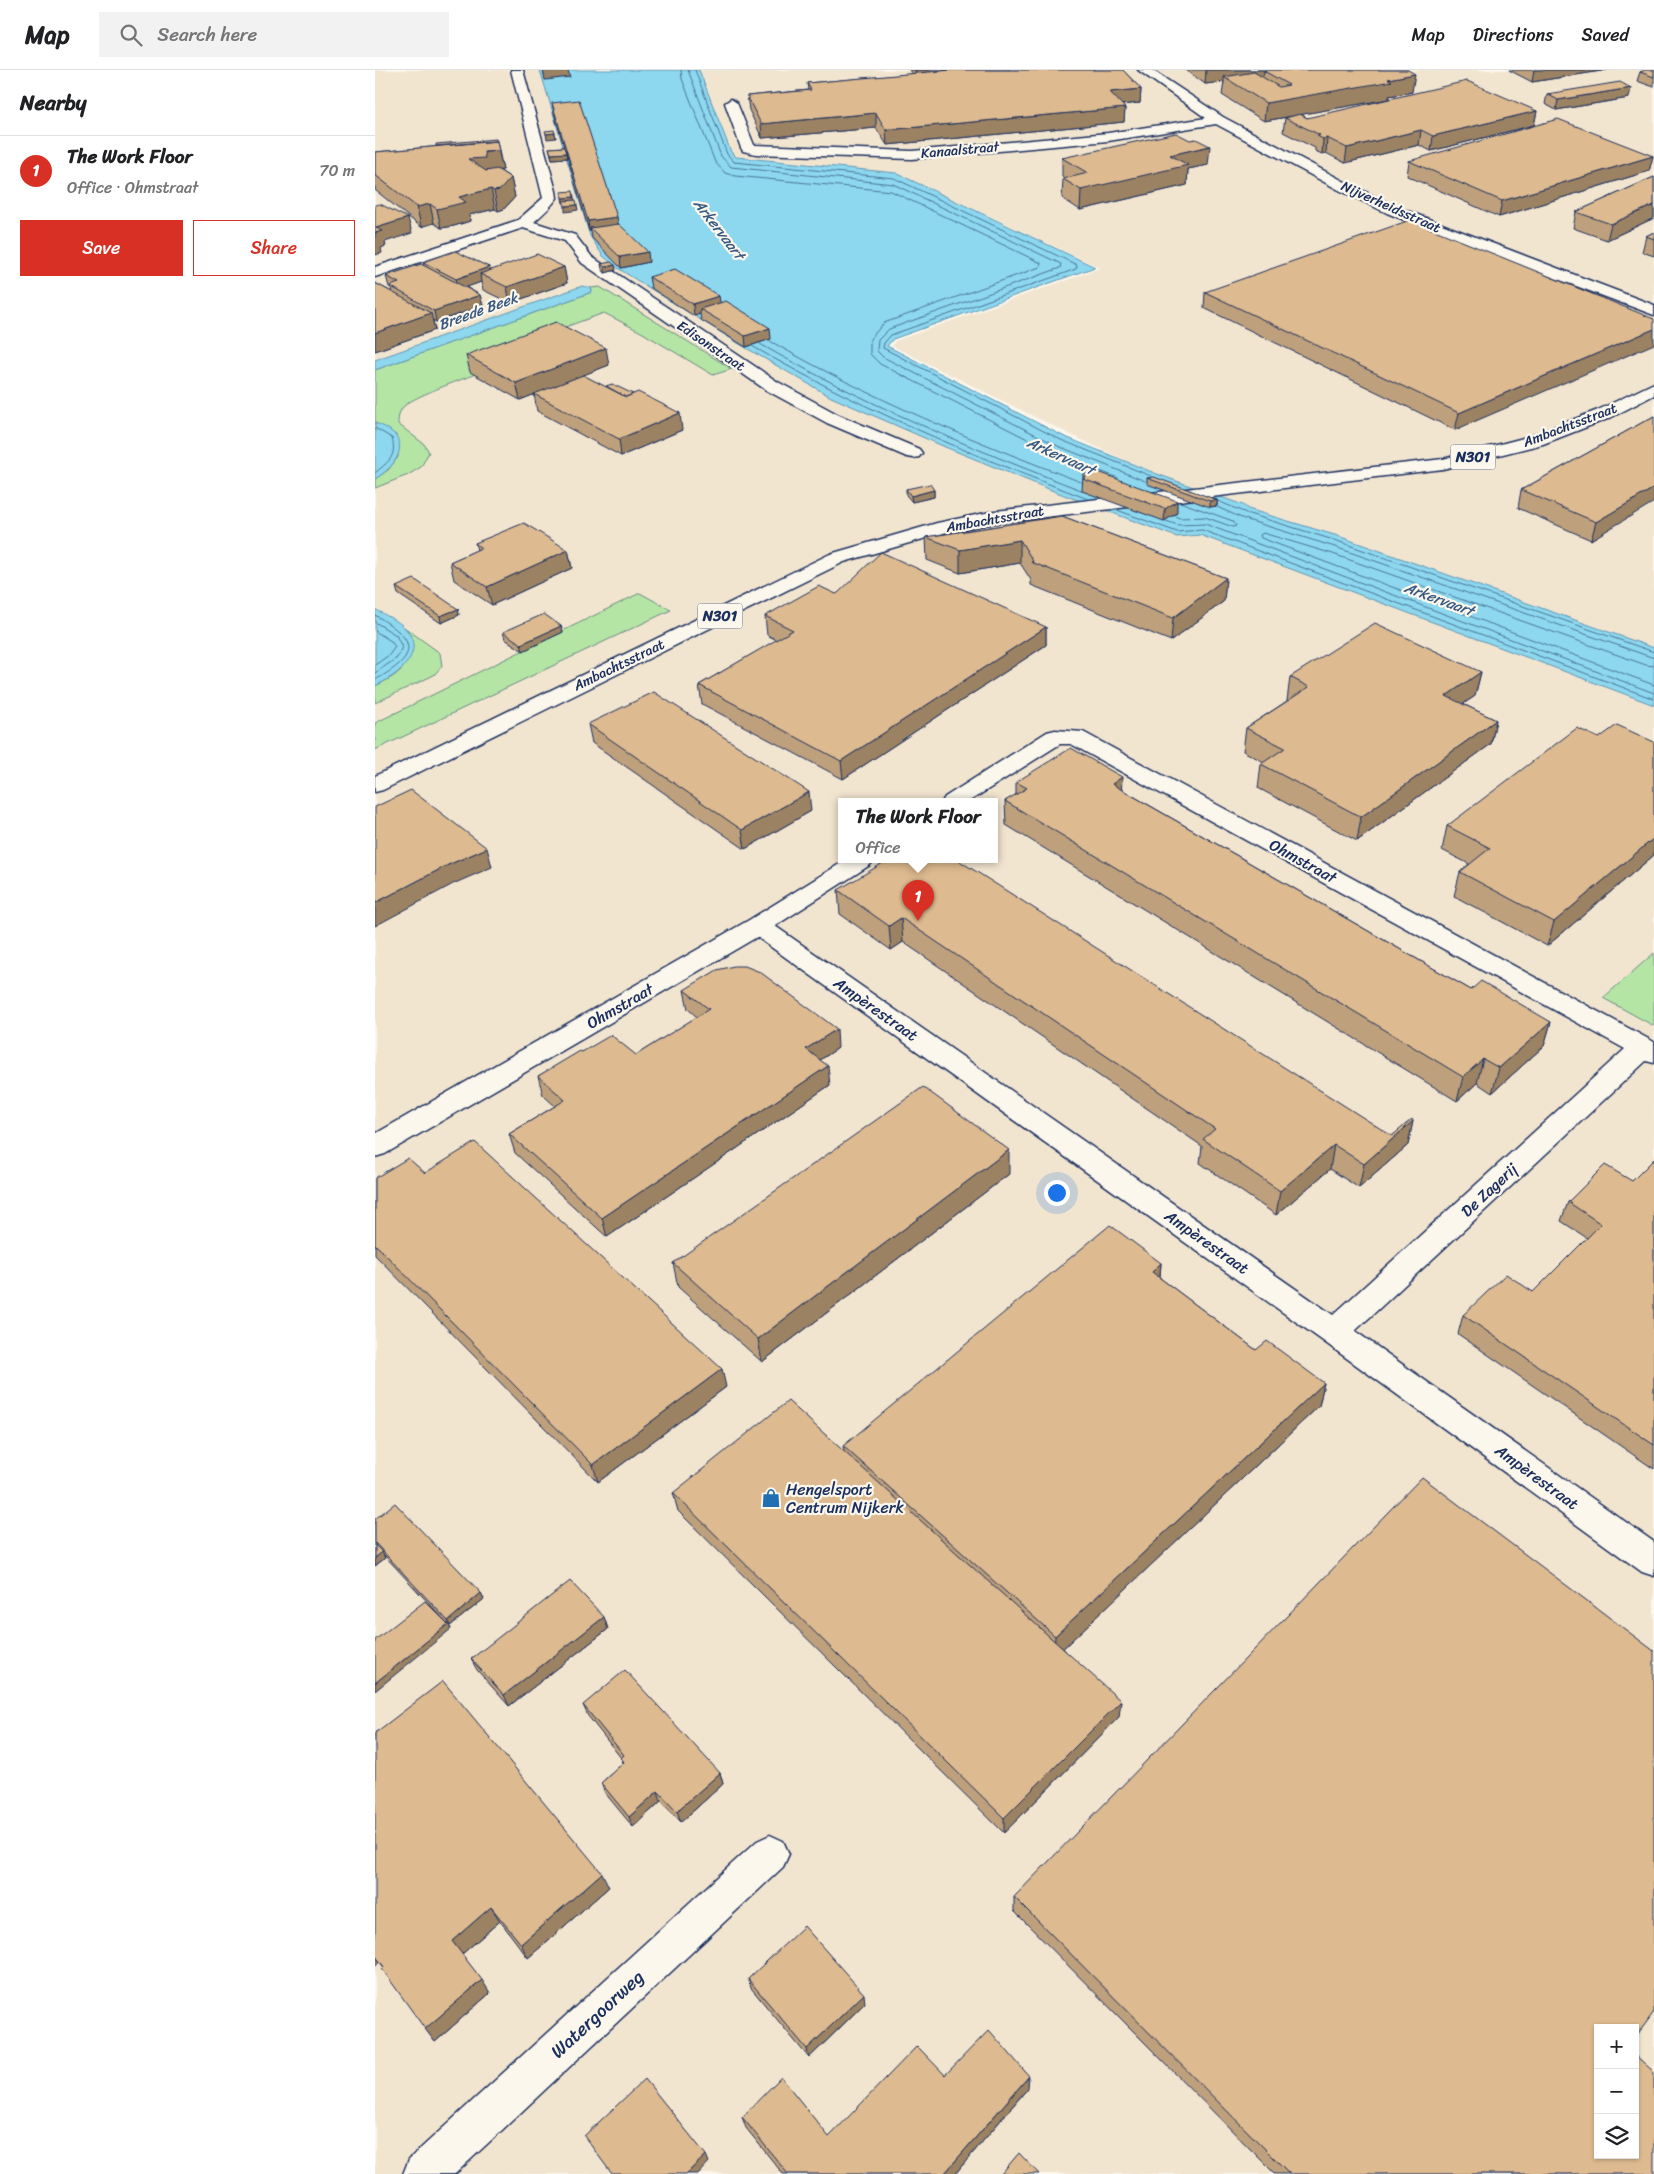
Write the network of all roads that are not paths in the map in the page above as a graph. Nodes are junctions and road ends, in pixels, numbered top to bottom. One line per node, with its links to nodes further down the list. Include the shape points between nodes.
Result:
1 (517, 70): 5 (street, via 549,198 536,214)
2 (1144, 70): 4 (street, Nijverheidsstraat)
3 (731, 103): 4 (street, Kanaalstraat, via 748,148 766,150 912,155 1108,137)
4 (1217, 120): 7 (street, Nijverheidsstraat, via 1392,210)
5 (523, 223): 6 (street); 9 (street, Edisonstraat, via 570,238 587,260 772,386 833,418)
6 (375, 272)
7 (1654, 310)
8 (1654, 388): 10 (street, Ambachtsstraat / N301, via 1604,414 1537,440 1443,464 995,517 837,558)
9 (913, 453)
10 (375, 785)
11 (959, 798): 14 (street, Ohmstraat, via 1055,737 1075,737)
12 (857, 863): 13 (street, Ohmstraat)
13 (758, 926): 15 (street, Ohmstraat); 16 (street, Ampèrestraat)
14 (1649, 1051): 16 (street, De Zagerij)
15 (375, 1147)
16 (1334, 1332): 17 (street, Ampèrestraat)
17 (1654, 1561)
18 (770, 1854): 19 (street, Watergoorweg)
19 (424, 2174)

